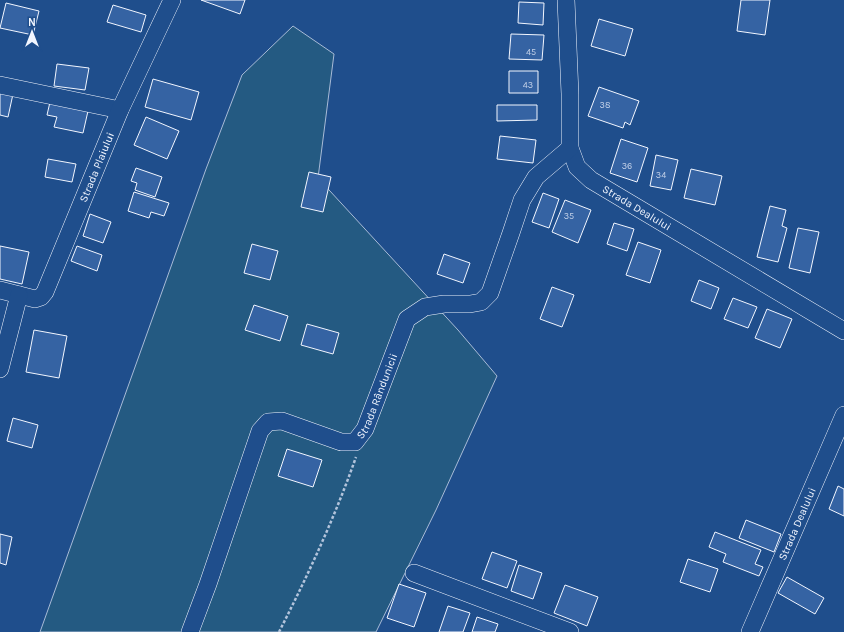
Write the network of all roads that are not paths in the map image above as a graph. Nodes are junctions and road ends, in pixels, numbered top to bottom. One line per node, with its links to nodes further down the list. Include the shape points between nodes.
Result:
1 (172, 0): 4 (street, Strada Plaiului)
2 (566, 0): 5 (street, Strada Dealului)
3 (0, 85): 4 (street)
4 (120, 110): 7 (street, Strada Plaiului, via 45,292 41,297 34,299)
5 (570, 148): 8 (street, Strada Dealului, via 577,167 591,180); 12 (street, Strada Rândunicii, via 536,177 522,200 490,293 481,302 425,308 407,319 366,429 355,442 341,442 282,421 268,422 260,431)
6 (0, 290): 7 (street, Strada Plaiului)
7 (19, 295): 9 (street)
8 (844, 331)
9 (0, 369)
10 (844, 416): 14 (street, Strada Dealului)
11 (414, 573): 13 (street)
12 (190, 632)
13 (570, 632)
14 (750, 632)

